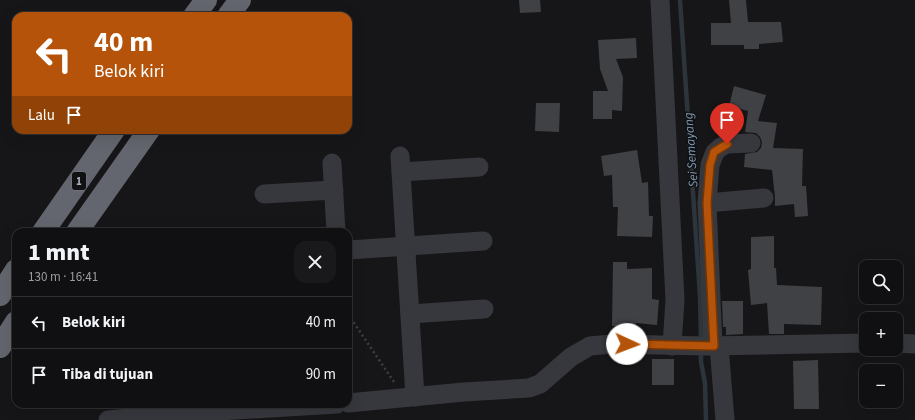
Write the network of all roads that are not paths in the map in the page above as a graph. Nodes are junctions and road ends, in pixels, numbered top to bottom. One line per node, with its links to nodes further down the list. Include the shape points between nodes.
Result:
1 (206, 0): 4 (highway)
2 (240, 0): 5 (highway)
3 (660, 0): 29 (street, via 675,300)
4 (197, 12)
5 (231, 12)
6 (111, 134): 15 (highway, 1)
7 (145, 134): 16 (highway, 1)
8 (751, 143): 14 (street, via 727,144 714,152 710,165)
9 (332, 163): 11 (street)
10 (479, 167): 19 (street, via 401,164)
11 (334, 190): 12 (street); 17 (street)
12 (264, 194)
13 (764, 198): 14 (street)
14 (707, 203): 30 (street)
15 (46, 228)
16 (80, 228)
17 (336, 228)
18 (483, 241): 19 (street)
19 (406, 246): 20 (street); 24 (street)
20 (352, 250)
21 (12, 276): 22 (highway)
22 (0, 295)
23 (484, 309): 24 (street)
24 (410, 314): 32 (street)
25 (12, 328): 31 (highway)
26 (859, 343): 30 (street)
27 (903, 344): 28 (street)
28 (915, 344)
29 (680, 346): 30 (street); 32 (street, via 590,346 571,357 540,384 529,388)
30 (713, 346): 37 (street)
31 (0, 347)
32 (410, 397): 33 (street)
33 (352, 403)
34 (290, 408): 35 (street)
35 (184, 417): 36 (street)
36 (108, 420)
37 (725, 420)

